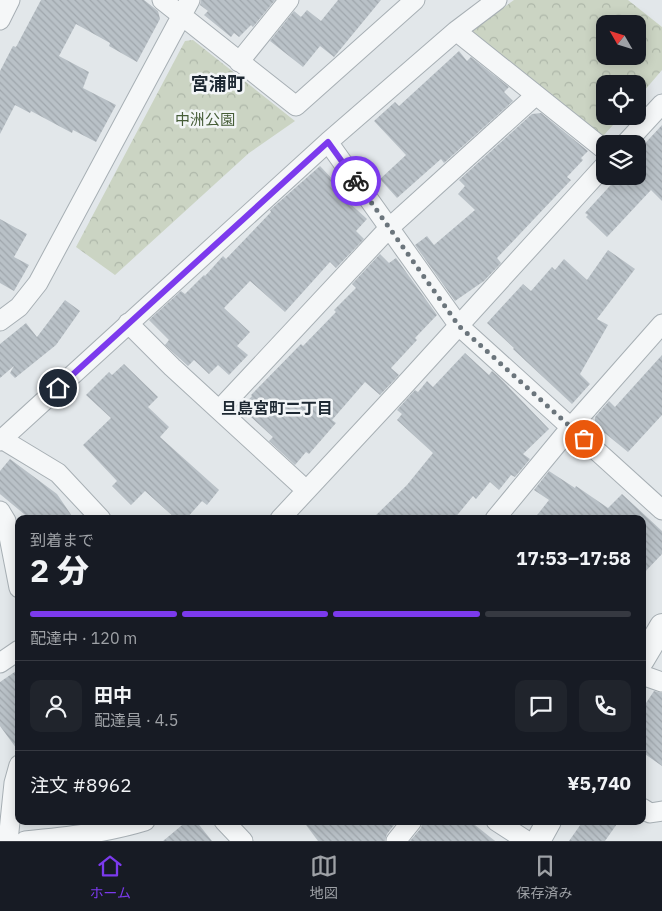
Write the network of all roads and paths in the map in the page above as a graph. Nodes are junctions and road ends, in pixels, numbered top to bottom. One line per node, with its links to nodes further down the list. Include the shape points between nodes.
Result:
1 (10, 0): 7 (street)
2 (162, 0): 6 (street)
3 (289, 0): 9 (street)
4 (414, 0): 9 (street, via 296,106)
5 (497, 0): 8 (street)
6 (186, 8): 9 (street); 17 (street, via 38,283 19,307)
7 (0, 20)
8 (456, 31): 10 (street); 13 (street)
9 (240, 62)
10 (536, 95): 14 (street); 16 (street)
11 (662, 104): 12 (street)
12 (633, 135)
13 (328, 142): 16 (street); 18 (street)
14 (596, 143)
15 (596, 175): 20 (street)
16 (389, 228): 20 (street); 21 (street)
17 (0, 321)
18 (128, 323): 21 (street); 23 (street)
19 (662, 324): 22 (street)
20 (459, 326): 22 (street); 24 (street)
21 (219, 410): 24 (street)
22 (571, 427): 25 (street); 29 (street)
23 (0, 440): 27 (street, via 58,473)
24 (306, 490): 28 (street)
25 (662, 510)
26 (0, 511): 30 (street, via 6,521)
27 (96, 515)
28 (284, 515)
29 (498, 515)
30 (15, 567)
31 (662, 626): 33 (street)
32 (15, 653): 34 (street)
33 (646, 653)
34 (0, 663)
35 (646, 676): 36 (street)
36 (662, 682)
37 (15, 779): 45 (street)
38 (646, 810): 39 (street)
39 (662, 811)
40 (132, 825): 46 (street)
41 (228, 825): 47 (street)
42 (409, 825): 48 (street)
43 (502, 825): 49 (street)
44 (547, 825): 50 (street)
45 (8, 841)
46 (25, 841)
47 (243, 841)
48 (396, 841)
49 (527, 841)
50 (538, 841)

